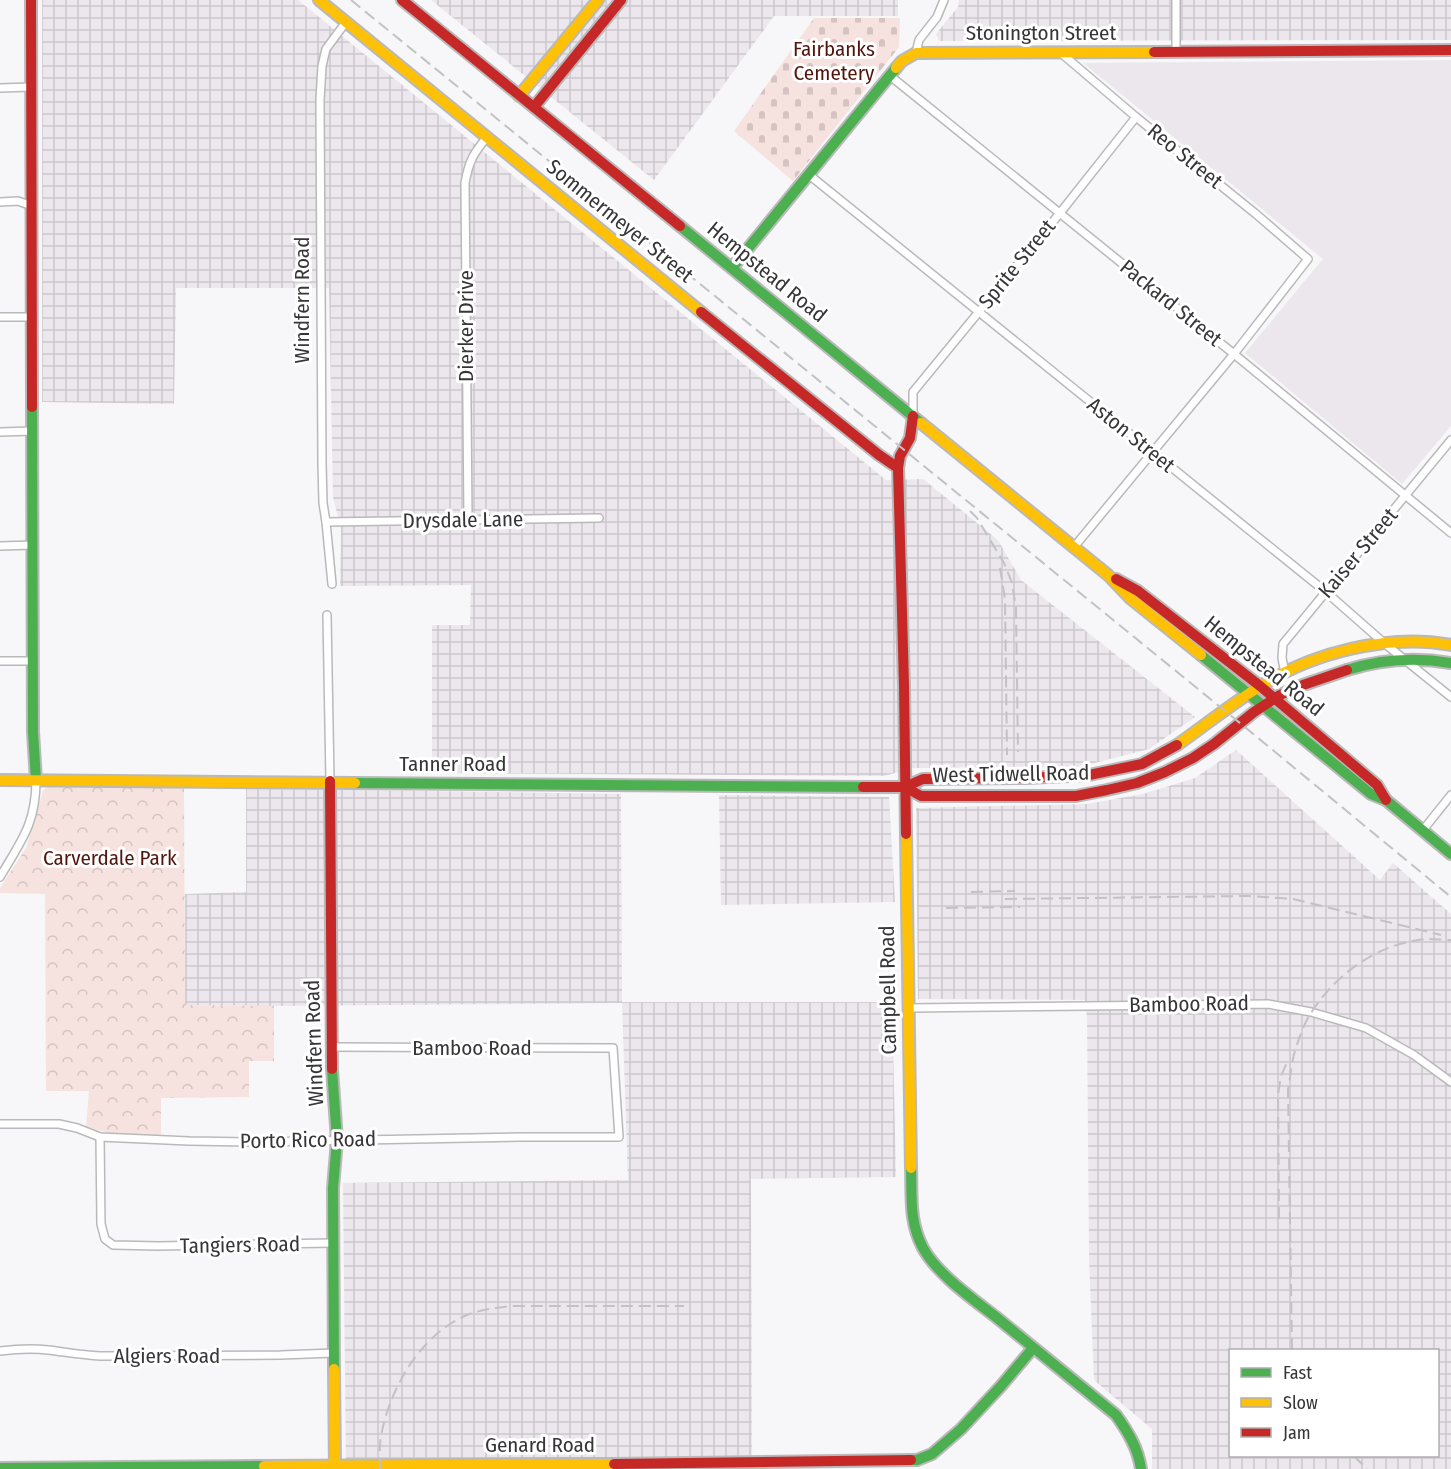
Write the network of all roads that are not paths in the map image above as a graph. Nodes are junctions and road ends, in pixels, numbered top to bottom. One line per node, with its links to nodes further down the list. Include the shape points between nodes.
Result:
1 (31, 0): 14 (street)
2 (319, 0): 8 (street, Sommermeyer Street)
3 (402, 0): 16 (street, Hempstead Road)
4 (598, 0): 16 (street)
5 (621, 0): 17 (street)
6 (944, 0): 11 (street, via 918,40)
7 (1176, 0): 10 (street)
8 (346, 22): 19 (street, Sommermeyer Street); 38 (street, Windfern Road, via 326,49 320,100 322,464)
9 (1451, 50): 10 (street, Stonington Street)
10 (1176, 51): 12 (street, Stonington Street)
11 (916, 53): 12 (street, Stonington Street); 13 (street)
12 (1061, 53): 18 (street, Reo Street)
13 (890, 75): 20 (street); 23 (street, Packard Street)
14 (32, 87): 15 (street); 22 (street)
15 (0, 88)
16 (519, 96): 17 (street, Hempstead Road)
17 (534, 107): 24 (street, Hempstead Road)
18 (1136, 117): 23 (street, Sprite Street); 28 (street, Reo Street, via 1308,259)
19 (487, 137): 34 (street, Sommermeyer Street); 37 (street, Dierker Drive, via 468,165 465,183)
20 (808, 174): 24 (street); 25 (street, Aston Street)
21 (0, 202): 22 (street, via 18,201)
22 (32, 206): 27 (street)
23 (1060, 213): 25 (street, Sprite Street); 28 (street, Packard Street)
24 (732, 268): 29 (street, Hempstead Road)
25 (978, 312): 29 (street, Sprite Street, via 913,392); 33 (street, Aston Street)
26 (0, 317): 27 (street)
27 (32, 317): 30 (street)
28 (1234, 354): 33 (street); 35 (street, Packard Street)
29 (913, 416): 34 (street, Campbell Road, via 910,438); 42 (street, Hempstead Road)
30 (33, 431): 31 (street); 40 (street)
31 (0, 432)
32 (1451, 440): 35 (street, Kaiser Street)
33 (1153, 452): 42 (street); 44 (street, Aston Street)
34 (898, 468): 64 (street, Campbell Road)
35 (1406, 496): 39 (street, Packard Street); 44 (street, Kaiser Street)
36 (599, 518): 37 (street, Drysdale Lane)
37 (468, 519): 38 (street, Drysdale Lane)
38 (326, 522): 43 (street, Windfern Road)
39 (1451, 533)
40 (33, 545): 41 (street); 51 (street)
41 (0, 546)
42 (1074, 547): 46 (street, Hempstead Road, via 1108,575 1138,591)
43 (332, 584)
44 (1326, 592): 47 (street, Aston Street); 53 (street, Kaiser Street, via 1283,644)
45 (327, 615): 63 (street, Windfern Road)
46 (1163, 618): 54 (street, Hempstead Road); 55 (street, Hempstead Road)
47 (1384, 643): 48 (street, West Tidwell Road); 49 (street, Aston Street); 53 (street, West Tidwell Road, via 1353,647)
48 (1451, 645)
49 (1402, 658): 52 (street, West Tidwell Road); 56 (street, West Tidwell Road, via 1358,666); 57 (street, Aston Street)
50 (0, 661): 51 (street)
51 (33, 661): 62 (street)
52 (1451, 663)
53 (1285, 673): 54 (street, West Tidwell Road)
54 (1260, 686): 55 (street, West Tidwell Road); 56 (street, Hempstead Road)
55 (1250, 694): 58 (street, Hempstead Road); 60 (street, West Tidwell Road, via 1173,748 1142,764 1089,775)
56 (1275, 698): 58 (street, West Tidwell Road); 59 (street, Hempstead Road)
57 (1451, 698)
58 (1264, 706): 59 (street, Hempstead Road); 66 (street, West Tidwell Road, via 1206,750 1151,778 1076,796)
59 (1345, 766): 67 (street, Hempstead Road, via 1377,785 1386,800)
60 (1026, 778): 64 (street, West Tidwell Road, via 923,779); 66 (street)
61 (0, 780): 62 (street, Tanner Road)
62 (36, 780): 63 (street, Tanner Road); 69 (street, via 28,828)
63 (330, 782): 64 (street, Tanner Road); 71 (street, Windfern Road)
64 (905, 787): 66 (street, West Tidwell Road, via 921,795); 70 (street, Campbell Road)
65 (1451, 795): 67 (street)
66 (1026, 796)
67 (1423, 830): 68 (street, Hempstead Road)
68 (1451, 854)
69 (0, 877)
70 (909, 1008): 72 (street, Bamboo Road, via 1268,1004 1311,1011 1366,1028 1414,1054); 78 (street, Campbell Road, via 911,1204 916,1232 937,1267)
71 (332, 1047): 75 (street, Bamboo Road, via 613,1048); 76 (street, Windfern Road)
72 (1451, 1082)
73 (0, 1124): 74 (street, Porto Rico Road, via 59,1124)
74 (100, 1137): 76 (street, Porto Rico Road); 77 (street, Tangiers Road, via 102,1233 113,1245)
75 (619, 1137): 76 (street, Porto Rico Road)
76 (337, 1140): 77 (street, Windfern Road)
77 (333, 1243): 80 (street, Windfern Road)
78 (1033, 1348): 81 (street, Genard Road, via 961,1428 932,1454 917,1460); 83 (street, Campbell Road, via 1116,1415 1132,1437)
79 (0, 1351): 80 (street, Algiers Road, via 46,1349 100,1356)
80 (334, 1353): 81 (street, Windfern Road)
81 (335, 1467): 82 (street, Genard Road)
82 (0, 1468)
83 (1141, 1469)

